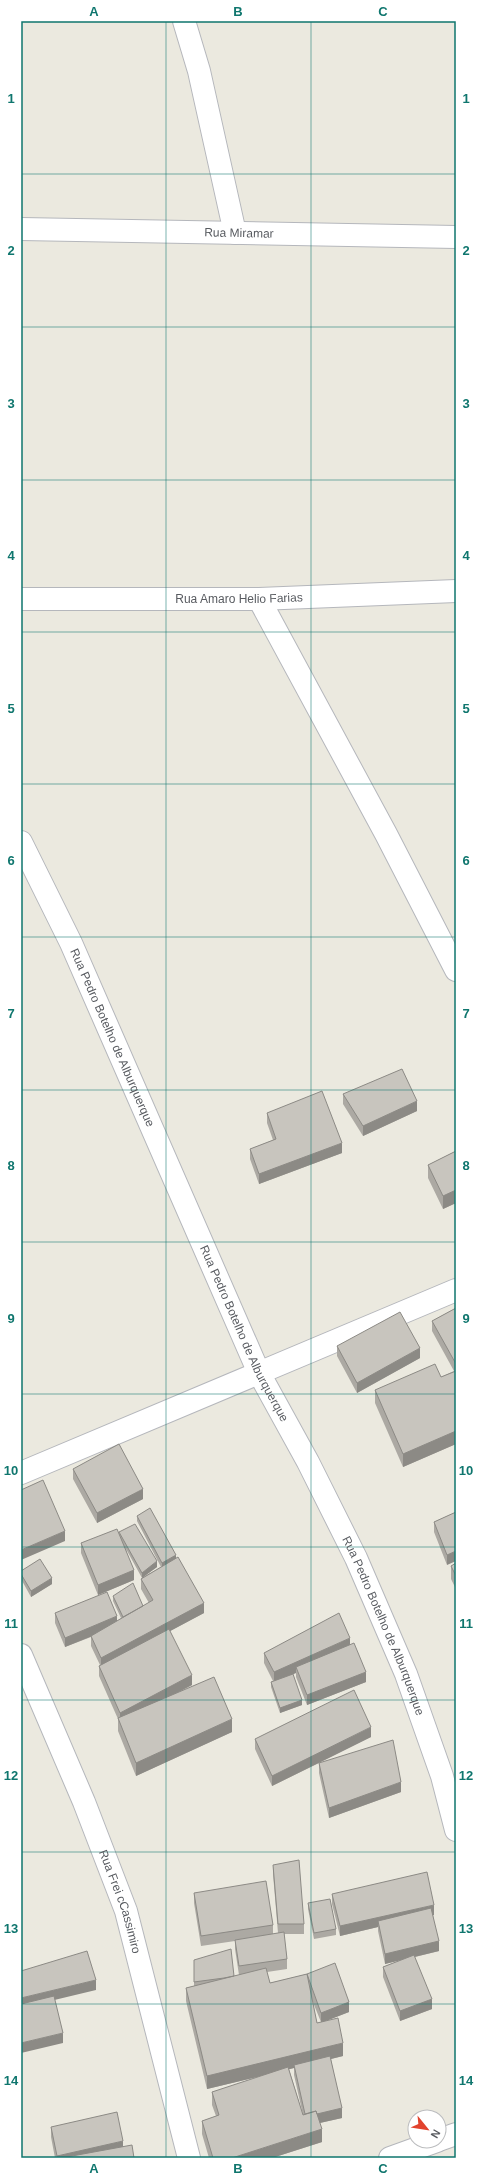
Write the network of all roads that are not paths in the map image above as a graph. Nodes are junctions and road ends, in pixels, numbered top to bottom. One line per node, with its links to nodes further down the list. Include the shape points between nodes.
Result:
1 (184, 21): 3 (street, via 199,71)
2 (21, 229): 3 (street, Rua Miramar)
3 (235, 233): 4 (street, Rua Miramar)
4 (456, 236)
5 (456, 591): 7 (street, Rua Amaro Helio Farias)
6 (21, 599): 7 (street, Rua Amaro Helio Farias)
7 (259, 599): 9 (street)
8 (21, 842): 11 (street, Rua Pedro Botelho de Alburquerque, via 71,943)
9 (456, 970)
10 (456, 1290): 11 (street)
11 (259, 1373): 12 (street); 14 (street, Rua Pedro Botelho de Alburquerque, via 308,1462 356,1558 406,1674 442,1776)
12 (21, 1474)
13 (21, 1655): 16 (street, Rua Frei cCassimiro, via 84,1802 126,1911)
14 (456, 1830)
15 (415, 2149): 17 (street)
16 (189, 2158)
17 (390, 2158)

